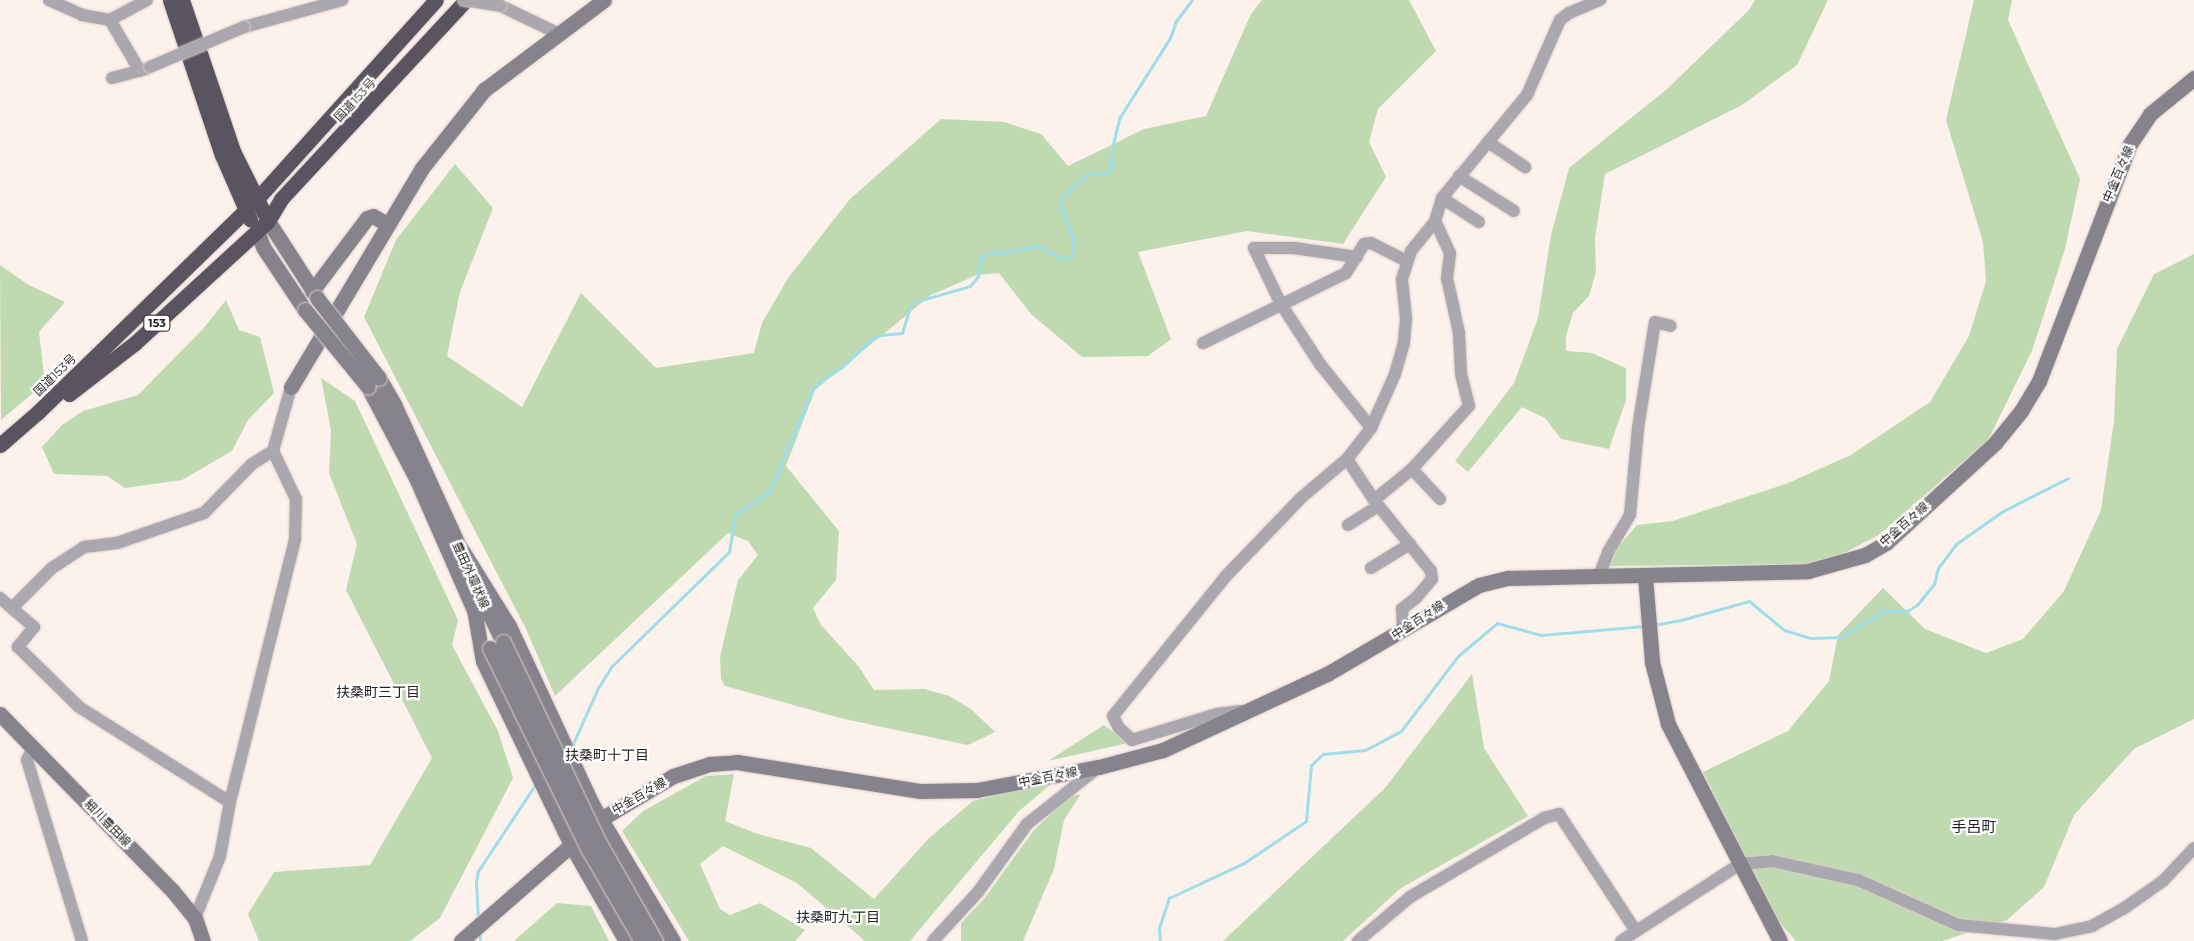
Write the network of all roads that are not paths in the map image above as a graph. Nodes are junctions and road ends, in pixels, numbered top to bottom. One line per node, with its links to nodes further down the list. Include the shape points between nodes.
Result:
1 (49, 0): 10 (street, via 82,14)
2 (170, 0): 19 (highway, via 209,121)
3 (182, 0): 19 (highway)
4 (342, 0): 12 (street, bridge, via 244,27)
5 (436, 0): 19 (highway, 国道153号 / 153)
6 (465, 0): 11 (street, bridge, via 500,6); 24 (highway, 国道153号 / 153, via 281,199)
7 (604, 0): 11 (street)
8 (1600, 0): 15 (street, via 1560,20 1527,95)
9 (145, 2): 10 (street)
10 (110, 20): 12 (street)
11 (556, 33): 23 (street, via 484,90 422,168)
12 (145, 69): 13 (street)
13 (112, 78)
14 (2194, 78): 46 (street, 中金百々線, via 2150,114 2130,144 2039,381 2020,411 1995,443 1886,542 1865,555 1808,572)
15 (1488, 142): 16 (street); 17 (street)
16 (1525, 167)
17 (1459, 176): 18 (street); 20 (street)
18 (1442, 198): 21 (street); 22 (street)
19 (250, 206): 24 (highway); 33 (highway, 国道153号 / 153)
20 (1514, 211)
21 (1435, 221): 26 (street, via 1423,233); 38 (street, via 1450,253 1447,278 1469,406)
22 (1479, 222)
23 (387, 224): 27 (street, via 372,216 367,218); 32 (street, via 352,290)
24 (262, 226): 27 (street, 豊田外環状線); 31 (street, 豊田外環状線, bridge, via 263,247 305,310); 33 (highway, 国道153号 / 153, via 135,343 65,398)
25 (1357, 257): 26 (street, via 1364,244 1371,243); 28 (street, via 1349,272); 28 (street, via 1294,248 1254,248)
26 (1406, 262): 34 (street, via 1402,279 1406,318 1404,342 1392,382)
27 (315, 294): 31 (street, 豊田外環状線, bridge)
28 (1282, 304): 30 (street); 34 (street, via 1332,382)
29 (1671, 326): 45 (street, via 1655,322 1638,428 1630,515 1608,552)
30 (1203, 343)
31 (374, 382): 42 (street, 豊田外環状線, via 394,404); 49 (street, 豊田外環状線)
32 (291, 387): 36 (street)
33 (37, 414): 35 (highway, 国道153号 / 153)
34 (1371, 428): 37 (street)
35 (0, 445)
36 (273, 451): 48 (street, via 252,464 204,513 117,543 84,547 52,568); 56 (street, via 296,499 295,539)
37 (1347, 459): 40 (street); 52 (street, via 1302,497 1225,577 1113,716 1119,728 1132,740 1217,714)
38 (1412, 468): 39 (street); 40 (street)
39 (1440, 499)
40 (1377, 503): 41 (street); 43 (street)
41 (1348, 524)
42 (458, 544): 51 (street, 豊田外環状線); 57 (street, via 508,626 551,722)
43 (1410, 544): 44 (street); 50 (street, via 1432,571 1432,580 1402,608)
44 (1371, 568)
45 (1599, 576): 46 (street, 中金百々線); 50 (street, 中金百々線, via 1508,578 1479,585 1452,598)
46 (1645, 576): 60 (street, via 1652,662 1668,724)
47 (0, 598): 48 (street)
48 (13, 607): 56 (street, via 34,627 18,647 79,708)
49 (474, 609): 51 (street, 豊田外環状線); 58 (street, via 483,661)
50 (1402, 631): 52 (street, 中金百々線, via 1327,674)
51 (496, 645): 67 (street, 豊田外環状線, bridge, via 588,848); 68 (street, 豊田外環状線, bridge, via 599,843)
52 (1249, 711): 55 (street, 中金百々線, via 1163,750)
53 (0, 714): 54 (street, 細川豊田線)
54 (33, 748): 61 (street, 細川豊田線, via 151,868); 63 (street, via 27,760)
55 (1099, 767): 57 (street, 中金百々線, via 950,793 737,762 710,764 673,776); 70 (street, via 1027,824 978,892)
56 (230, 802): 61 (street, via 220,856)
57 (601, 819): 58 (street, 中金百々線); 69 (street)
58 (570, 845): 65 (street, 中金百々線); 66 (street)
59 (2194, 848): 60 (street, via 2163,881 2123,909 2092,926 2055,934 1958,925 1858,880 1772,861)
60 (1740, 864): 62 (street); 73 (street)
61 (194, 918): 64 (street, 細川豊田線)
62 (1636, 931): 71 (street, via 1559,814 1544,818 1410,897); 72 (street)
63 (82, 941)
64 (202, 941)
65 (460, 941)
66 (626, 941)
67 (642, 941)
68 (655, 941)
69 (673, 941)
70 (933, 941)
71 (1358, 941)
72 (1621, 941)
73 (1780, 941)

